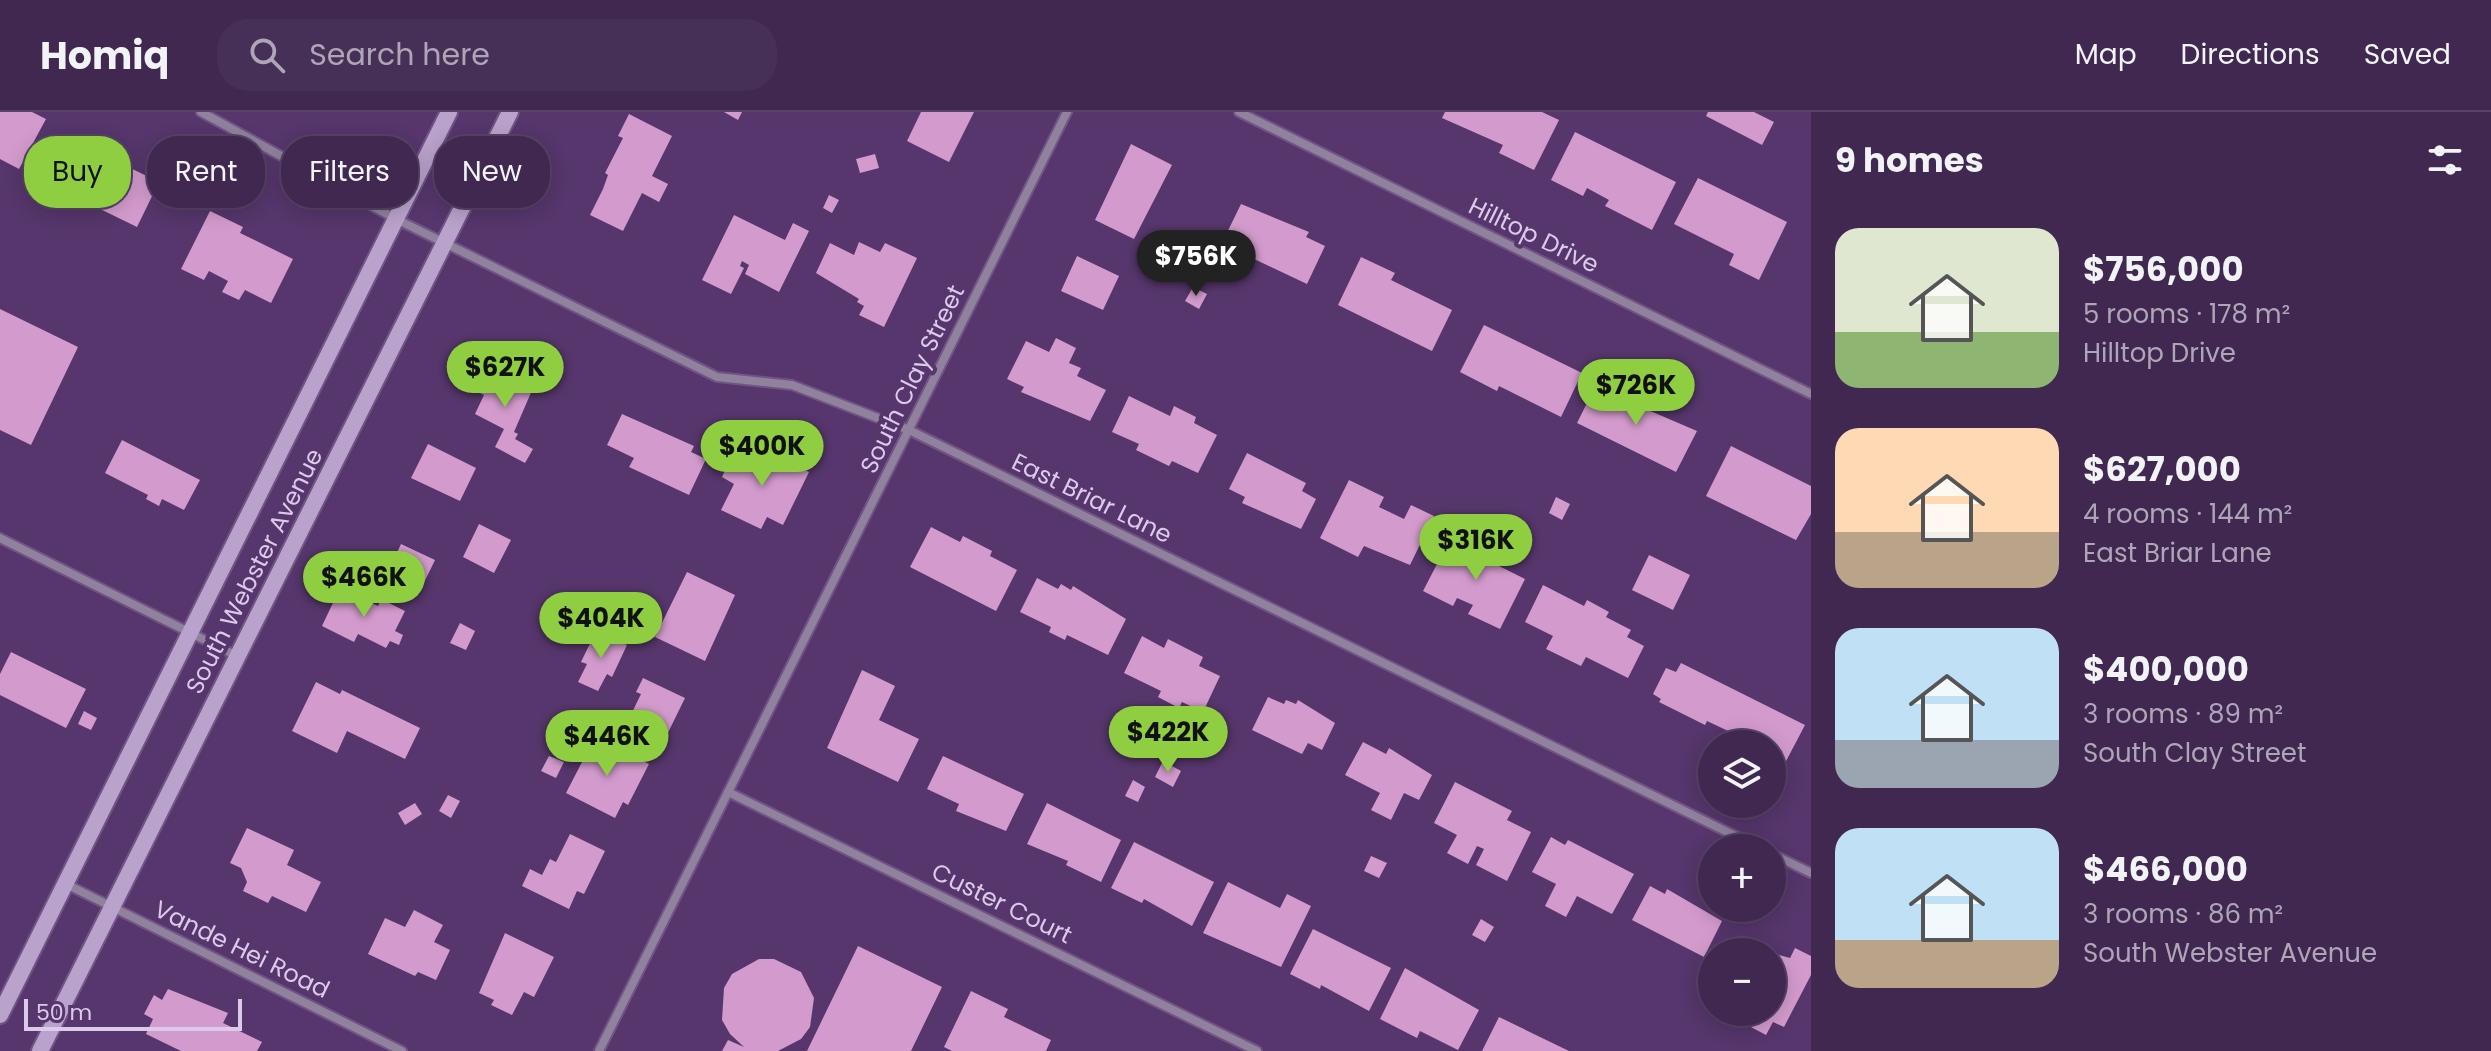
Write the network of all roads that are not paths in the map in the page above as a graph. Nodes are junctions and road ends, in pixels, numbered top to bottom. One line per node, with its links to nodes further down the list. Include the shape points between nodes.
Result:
1 (201, 112): 6 (street, East Briar Lane)
2 (449, 112): 6 (main road, South Webster Avenue)
3 (510, 112): 7 (main road, South Webster Avenue)
4 (1067, 112): 9 (street, South Clay Street)
5 (1239, 112): 8 (street, Hilltop Drive)
6 (396, 219): 7 (street, East Briar Lane); 11 (main road, South Webster Avenue)
7 (445, 243): 9 (street, East Briar Lane, via 717,377 792,385); 12 (main road, South Webster Avenue)
8 (1811, 394)
9 (909, 430): 13 (street, South Clay Street); 14 (street, East Briar Lane)
10 (0, 538): 11 (street)
11 (192, 633): 12 (street); 17 (main road, South Webster Avenue)
12 (237, 656): 18 (main road, South Webster Avenue)
13 (728, 792): 22 (street, South Clay Street); 23 (street, Custer Court)
14 (1731, 834)
15 (1786, 861): 16 (street)
16 (1811, 873)
17 (65, 883): 18 (street, Vande Hei Road); 19 (main road, South Webster Avenue)
18 (112, 907): 20 (main road, South Webster Avenue); 21 (street, Vande Hei Road)
19 (0, 1015)
20 (40, 1051)
21 (402, 1051)
22 (599, 1051)
23 (1257, 1051)

